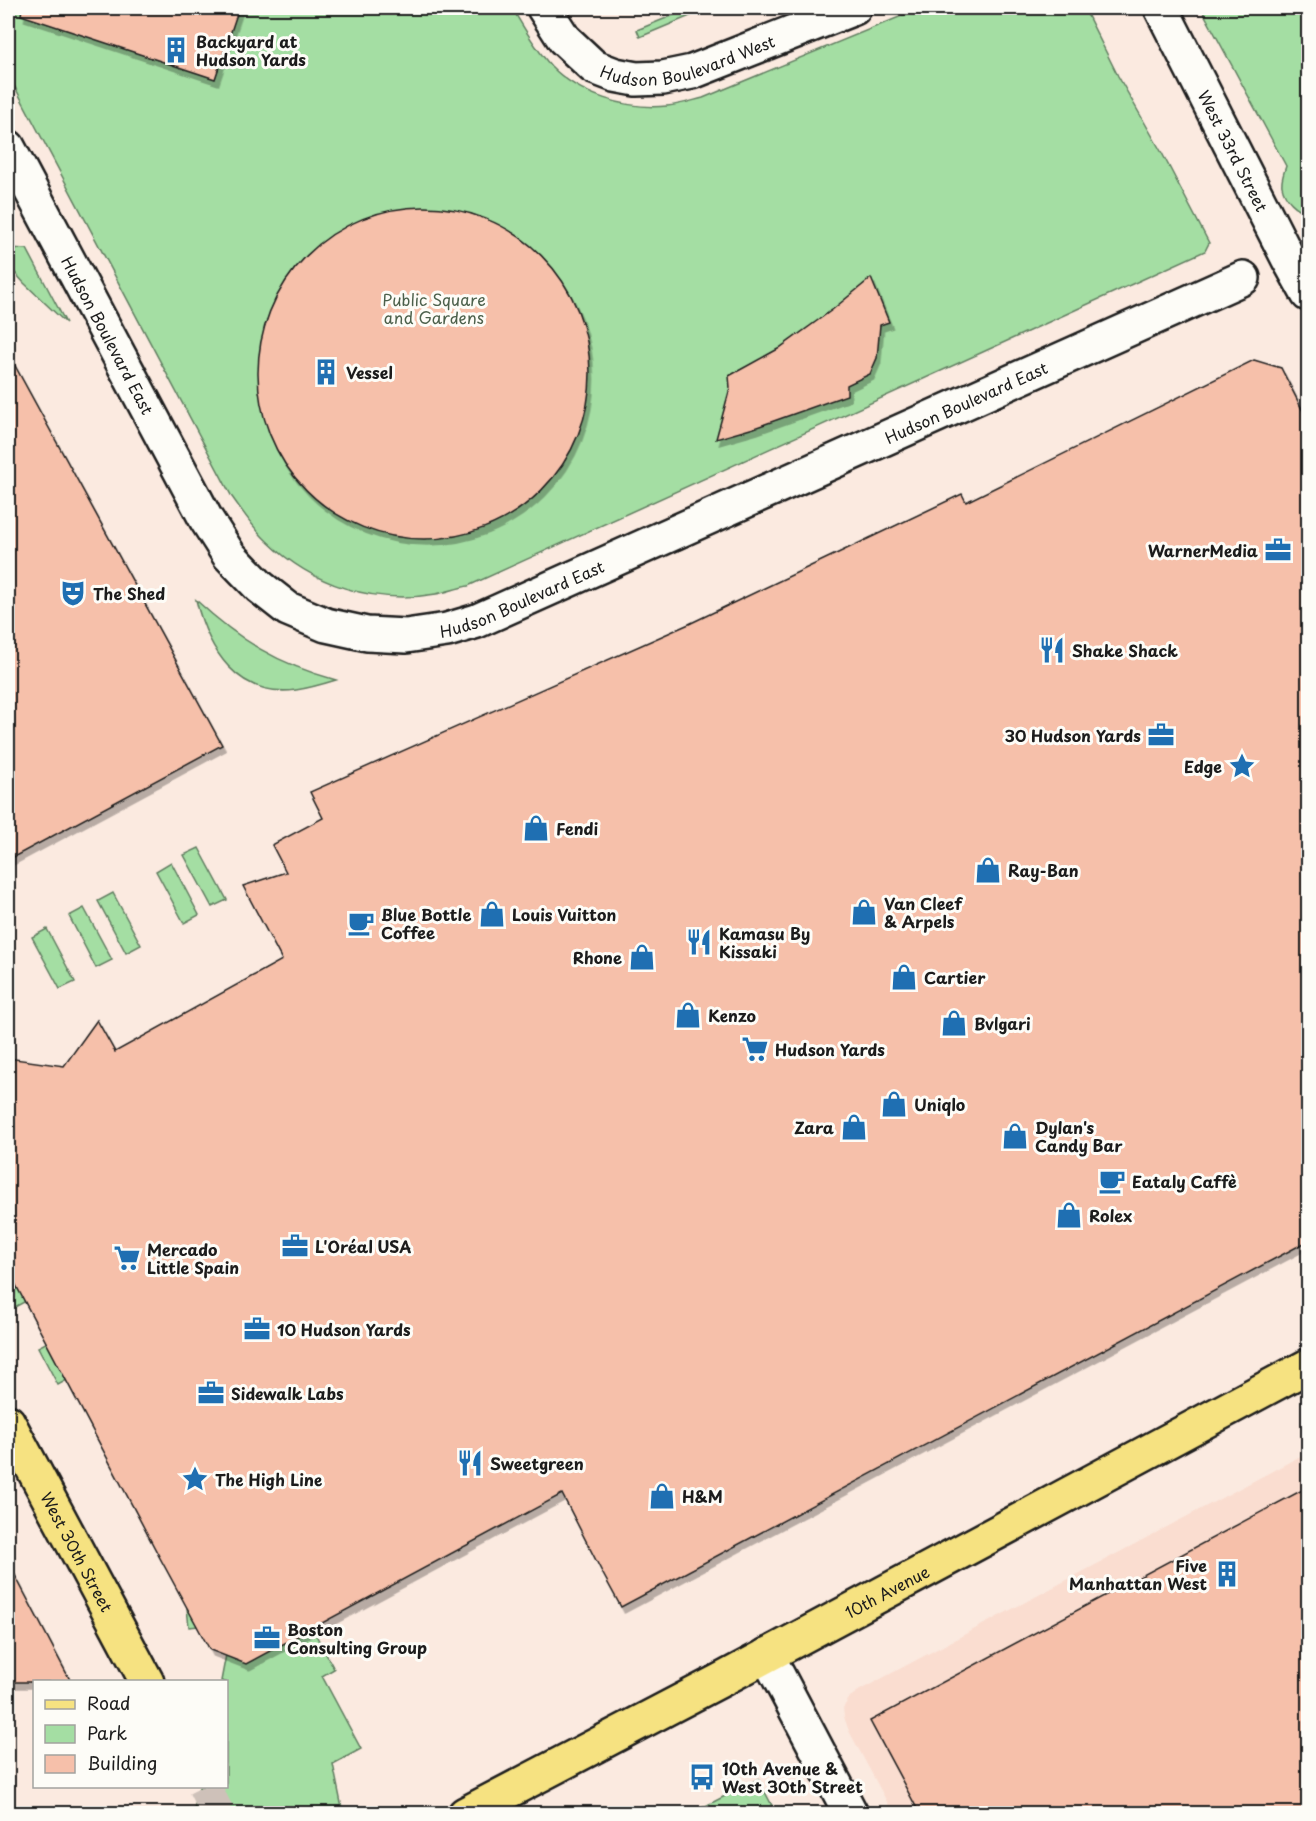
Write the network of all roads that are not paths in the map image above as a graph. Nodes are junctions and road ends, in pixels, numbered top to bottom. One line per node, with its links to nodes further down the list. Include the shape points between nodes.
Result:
1 (544, 8): 2 (street, Hudson Boulevard West, via 564,39 594,67 636,79 692,72)
2 (854, 8)
3 (1161, 8): 5 (street, West 33rd Street)
4 (8, 147): 6 (street, Hudson Boulevard East, via 206,519 229,555 288,609 326,625 367,634 406,636 477,621)
5 (1298, 253): 7 (street, West 33rd Street)
6 (1243, 278)
7 (1308, 294)
8 (1308, 1366): 10 (main road, 10th Avenue)
9 (8, 1422): 11 (main road, West 30th Street)
10 (768, 1655): 12 (main road, 10th Avenue); 13 (street)
11 (146, 1680)
12 (465, 1814)
13 (851, 1814)

